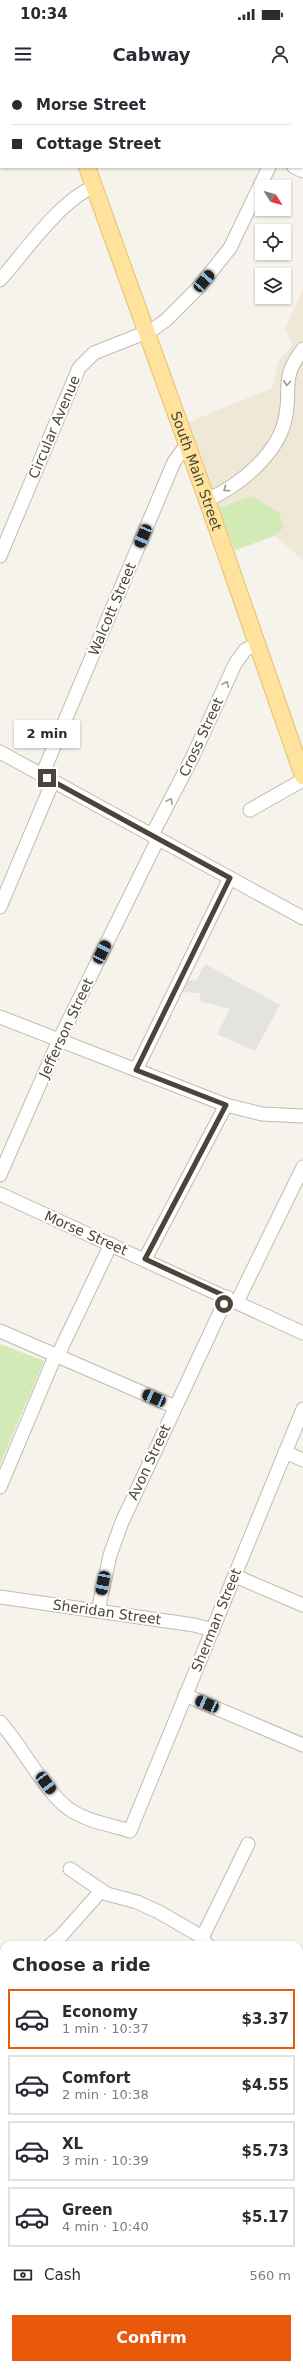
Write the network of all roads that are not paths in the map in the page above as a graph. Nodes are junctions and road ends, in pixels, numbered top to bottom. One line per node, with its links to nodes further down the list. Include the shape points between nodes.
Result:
1 (87, 168): 3 (main road, South Main Street)
2 (269, 168): 5 (street, Circular Avenue, via 240,231 218,264 166,320)
3 (94, 187): 4 (street, via 69,202); 5 (main road, South Main Street)
4 (0, 280)
5 (146, 333): 7 (main road, South Main Street); 9 (street, Circular Avenue, via 94,353 79,368)
6 (303, 349): 8 (street, one-way to 8, via 289,373 286,417 271,449 252,470)
7 (188, 448): 8 (main road, South Main Street); 14 (street, Walcott Street, via 174,462)
8 (207, 500): 10 (main road, South Main Street)
9 (0, 556)
10 (257, 644): 12 (main road, South Main Street); 17 (street, Cross Street, one-way to 10, via 235,664 245,650)
11 (0, 752): 14 (street)
12 (300, 756): 13 (main road, South Main Street)
13 (303, 776)
14 (48, 778): 17 (street); 19 (street, Walcott Street)
15 (303, 780): 16 (street)
16 (250, 810)
17 (155, 837): 18 (street); 22 (street, Jefferson Street)
18 (230, 878): 20 (street); 23 (street)
19 (0, 907)
20 (303, 918)
21 (0, 1017): 22 (street)
22 (59, 1040): 23 (street); 27 (street, Jefferson Street)
23 (136, 1070): 24 (street)
24 (226, 1105): 25 (street, via 262,1114); 30 (street)
25 (303, 1116)
26 (303, 1168): 31 (street, Avon Street)
27 (0, 1176)
28 (0, 1194): 29 (street, Morse Street)
29 (111, 1244): 30 (street, Morse Street); 34 (street)
30 (145, 1259): 31 (street, Morse Street)
31 (232, 1300): 33 (street, Morse Street); 35 (street, Avon Street)
32 (0, 1331): 34 (street)
33 (303, 1333)
34 (57, 1355): 35 (street); 39 (street)
35 (175, 1407): 43 (street, Avon Street, via 115,1539)
36 (303, 1409): 37 (street, Sherman Street)
37 (285, 1452): 38 (street); 40 (street, Sherman Street)
38 (303, 1460)
39 (0, 1487)
40 (235, 1576): 42 (street); 44 (street, Sherman Street)
41 (0, 1597): 43 (street, Sheridan Street)
42 (303, 1605)
43 (98, 1611): 44 (street, Sheridan Street)
44 (212, 1630): 45 (street, Sherman Street)
45 (185, 1695): 46 (street, Sherman Street, via 130,1831 69,1809); 47 (street)
46 (0, 1722)
47 (303, 1745)
48 (248, 1844): 52 (street)
49 (70, 1869): 50 (street)
50 (102, 1891): 51 (street); 52 (street, via 150,1907)
51 (55, 1941)
52 (205, 1941)

